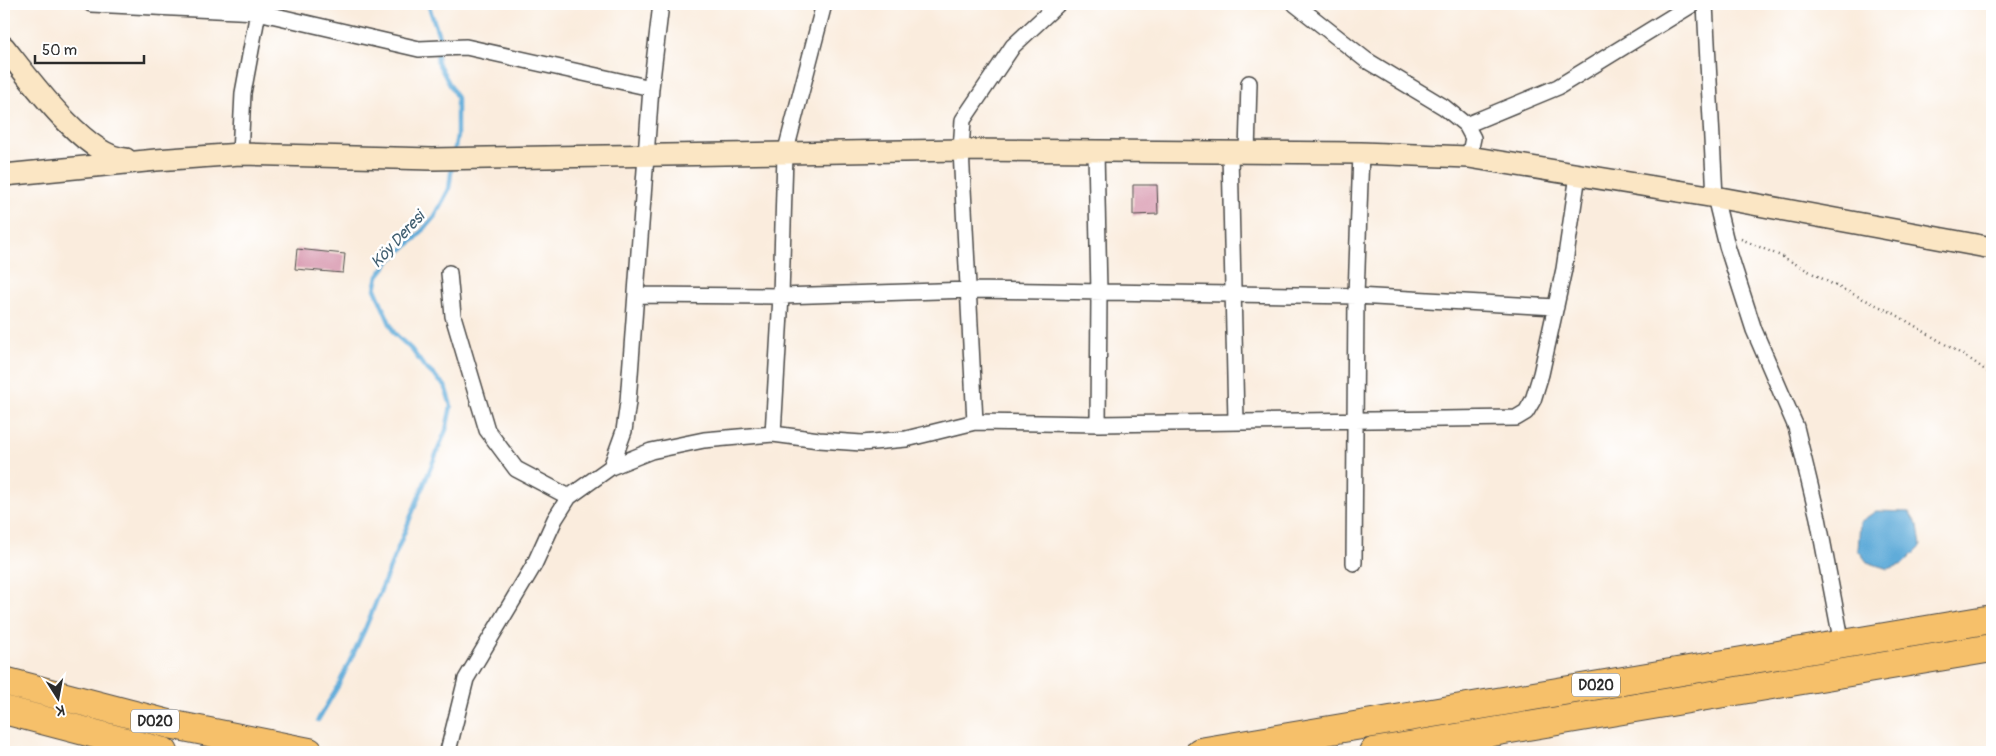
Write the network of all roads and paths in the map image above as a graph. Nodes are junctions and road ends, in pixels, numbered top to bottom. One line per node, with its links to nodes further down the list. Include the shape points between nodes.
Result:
1 (91, 4): 8 (street)
2 (661, 4): 11 (street)
3 (824, 4): 19 (street)
4 (1058, 4): 14 (street, via 1013,46 963,120)
5 (1295, 4): 13 (street, via 1366,60)
6 (1693, 4): 13 (street, via 1558,87)
7 (1705, 4): 26 (street)
8 (258, 8): 11 (street, via 419,49 466,47); 18 (street, via 243,93)
9 (4, 47): 12 (street)
10 (1249, 83): 16 (street)
11 (651, 88): 20 (street)
12 (66, 122): 22 (street, via 92,144 120,159); 23 (street, via 73,137 74,153 68,168)
13 (1466, 124): 21 (street, via 1473,138)
14 (961, 150): 15 (street); 19 (street); 29 (street)
15 (1096, 152): 16 (street); 30 (street)
16 (1239, 153): 17 (street); 31 (street)
17 (1361, 153): 21 (street); 34 (street)
18 (240, 154): 20 (street, via 432,159); 22 (street)
19 (785, 154): 20 (street); 33 (street)
20 (646, 156): 32 (street)
21 (1469, 157): 25 (street)
22 (156, 160): 23 (street)
23 (60, 169): 24 (street)
24 (4, 175)
25 (1578, 175): 26 (street); 35 (street)
26 (1718, 207): 27 (street); 36 (path, via 1739,238 1896,314); 46 (street, via 1754,330 1796,427 1818,518)
27 (1992, 248)
28 (448, 273): 43 (street, via 453,316 487,430 516,469)
29 (970, 290): 30 (street); 33 (street); 38 (street)
30 (1099, 292): 31 (street); 40 (street)
31 (1234, 294): 34 (street); 39 (street)
32 (636, 295): 33 (street); 42 (street, via 624,431)
33 (781, 296): 41 (street)
34 (1356, 296): 35 (street); 37 (street)
35 (1556, 307): 37 (street, via 1533,400 1526,412 1516,418)
36 (1992, 375)
37 (1355, 421): 39 (street); 44 (street)
38 (975, 422): 40 (street); 41 (street, via 906,439 862,442)
39 (1236, 422): 40 (street)
40 (1098, 424)
41 (773, 434): 42 (street, via 704,440 651,451)
42 (611, 466): 43 (street)
43 (569, 496): 50 (street, via 534,565 466,679)
44 (1354, 563)
45 (1992, 619): 46 (highway, D020)
46 (1842, 644): 53 (highway, D020)
47 (1992, 648): 54 (highway, D020)
48 (4, 681): 52 (highway, D020, via 169,724)
49 (4, 710): 51 (highway, D020)
50 (448, 751)
51 (164, 752)
52 (309, 752)
53 (1200, 752)
54 (1373, 752)

